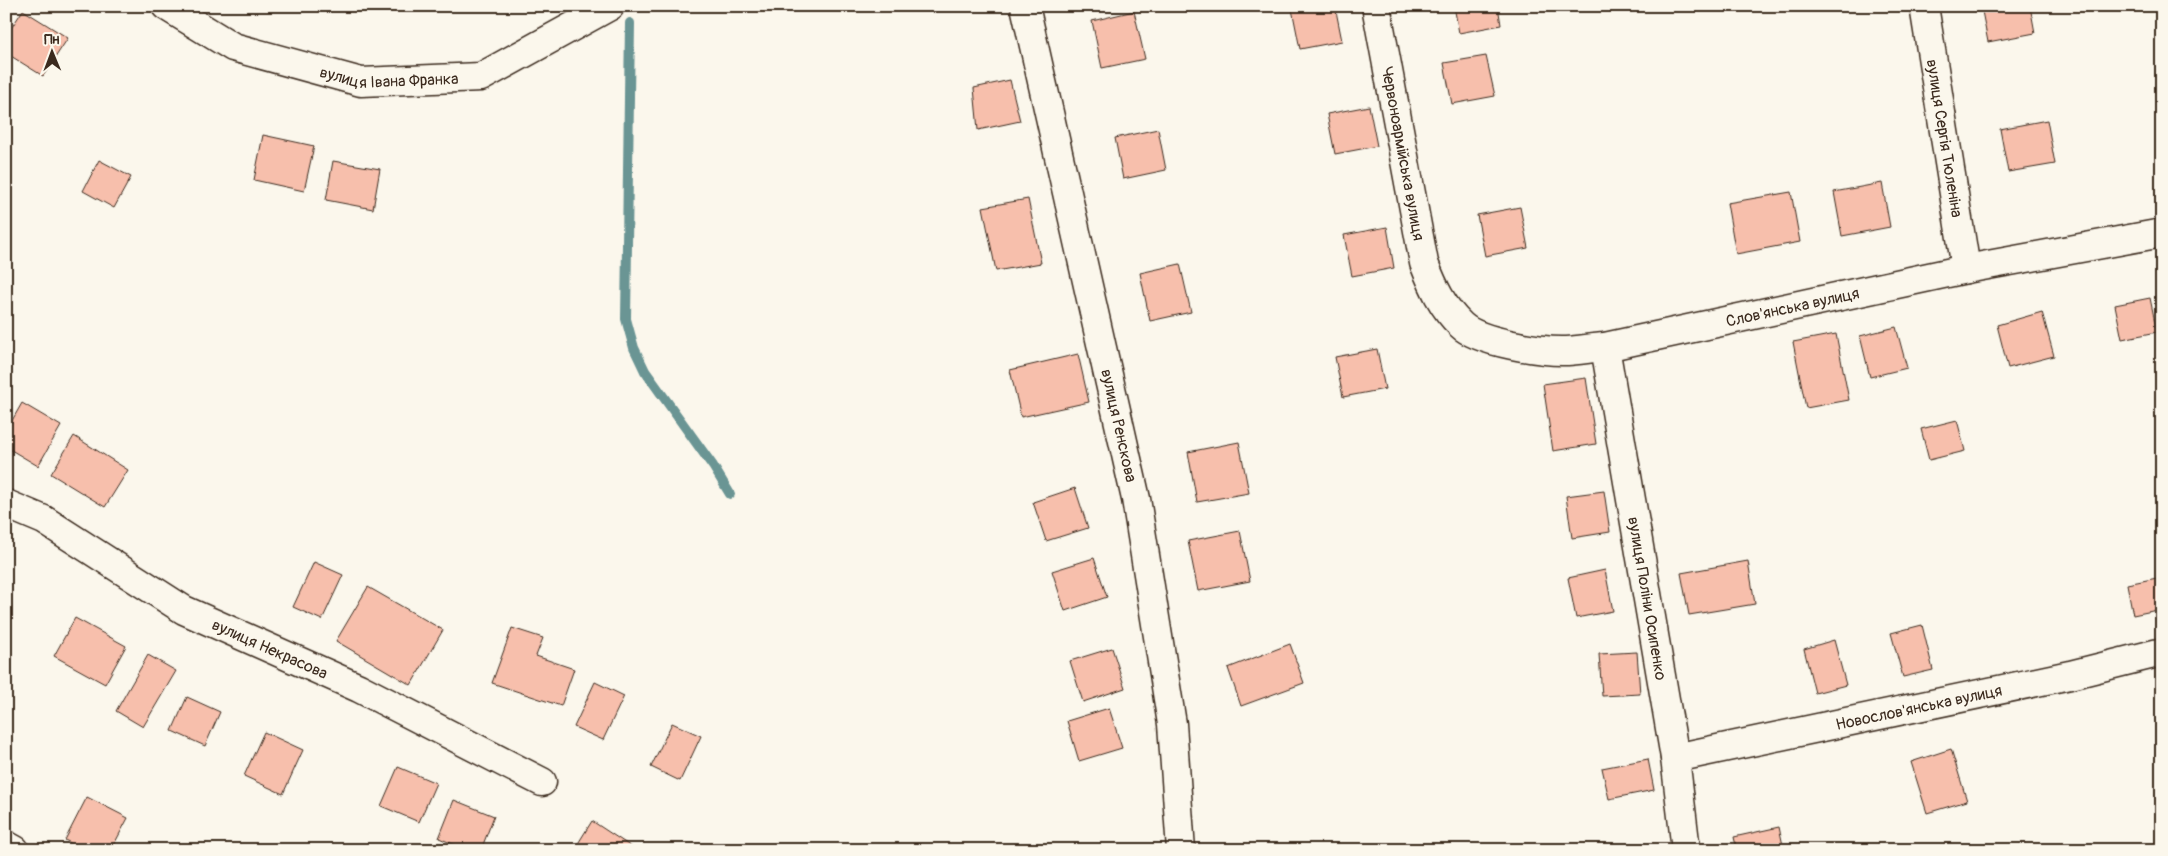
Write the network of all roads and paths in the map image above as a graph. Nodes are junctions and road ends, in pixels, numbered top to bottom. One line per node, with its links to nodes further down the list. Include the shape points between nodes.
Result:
1 (166, 6): 2 (street, вулиця Івана Франка, via 233,47 361,82 481,77)
2 (610, 6)
3 (1025, 6): 16 (street, вулиця Ренскова, via 1136,500 1172,724)
4 (1376, 6): 8 (street, Червоноармійська вулиця, via 1424,263)
5 (1924, 6): 7 (street, вулиця Сергія Тюленіна)
6 (2162, 233): 7 (street, Слов'янська вулиця)
7 (1966, 269): 9 (street, Слов'янська вулиця)
8 (1438, 297): 9 (street, Слов'янська вулиця, via 1462,326 1490,340 1565,351)
9 (1605, 347): 12 (street, вулиця Поліни Осипенко)
10 (6, 504): 13 (street, вулиця Некрасова, via 44,520 184,610 358,688)
11 (2162, 652): 12 (street, Новослов'янська вулиця, via 2070,675)
12 (1675, 758): 17 (street, вулиця Поліни Осипенко)
13 (542, 782)
14 (6, 845): 15 (street)
15 (15, 850)
16 (1181, 850)
17 (1686, 850)

